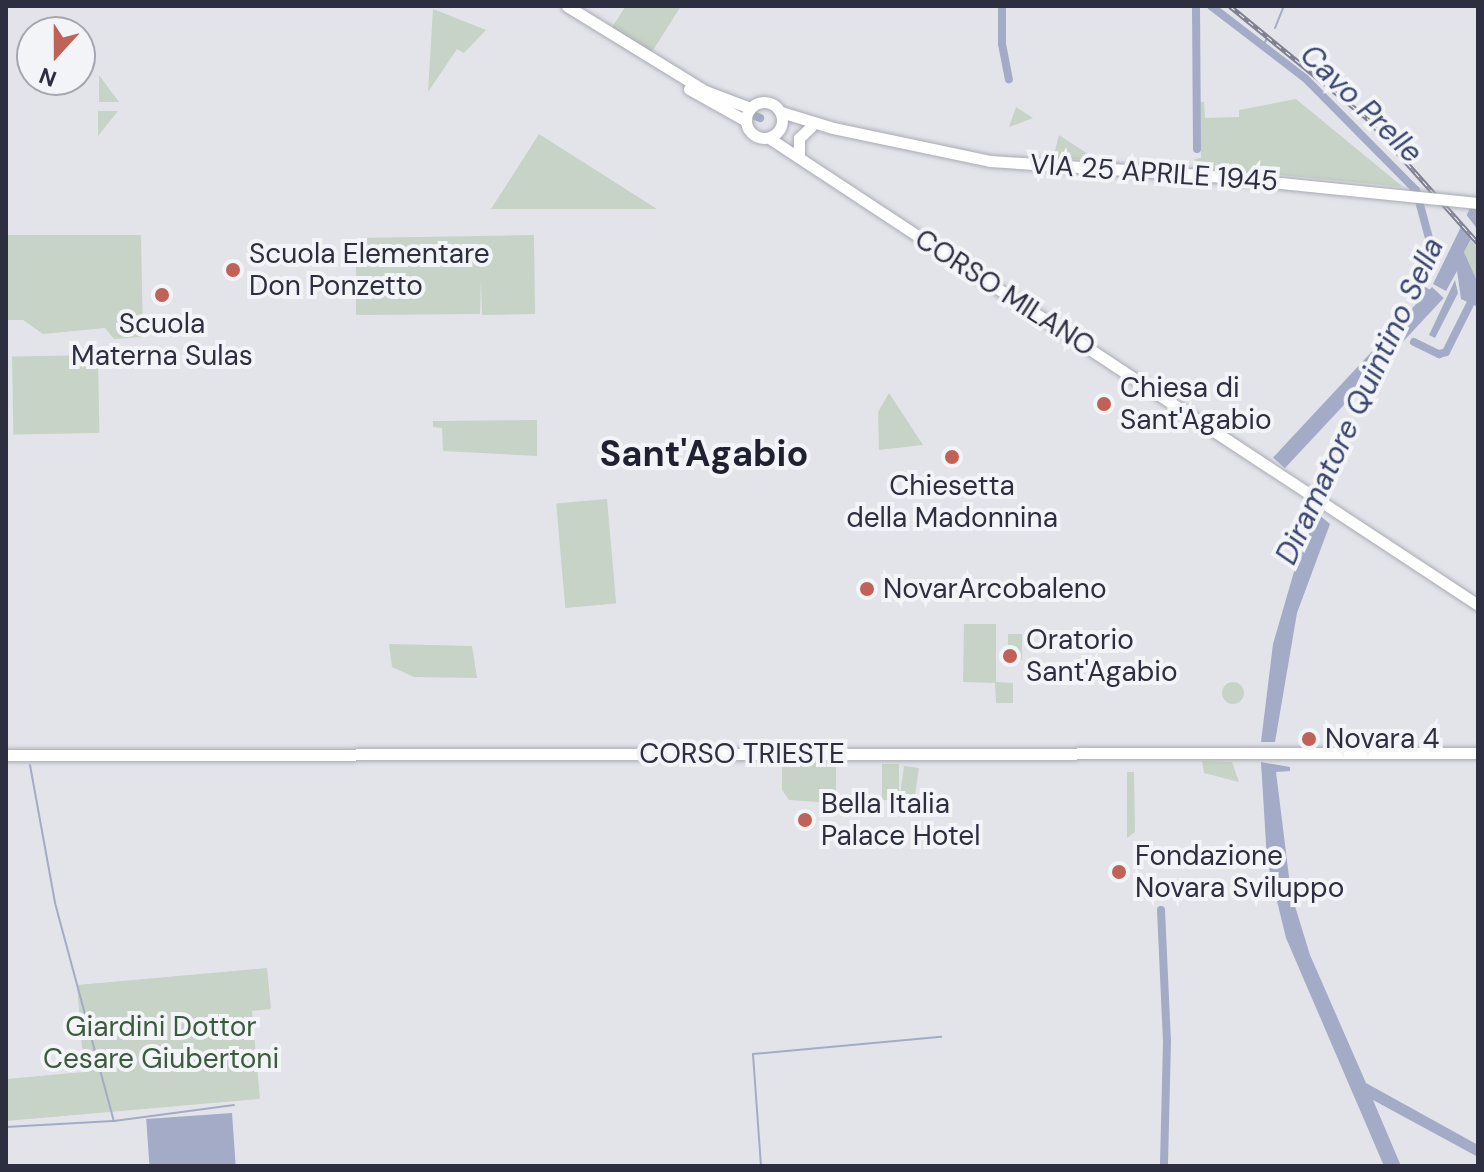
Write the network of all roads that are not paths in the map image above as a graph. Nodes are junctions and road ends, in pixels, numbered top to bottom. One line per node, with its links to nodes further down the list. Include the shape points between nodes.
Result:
1 (568, 7): 2 (main road); 3 (main road)
2 (598, 31): 3 (main road); 4 (main road)
3 (705, 91): 4 (main road)
4 (732, 107): 5 (main road); 6 (main road)
5 (750, 108): 6 (main road); 7 (main road, via 767,101)
6 (746, 121): 10 (main road, via 754,135)
7 (788, 124): 8 (main road, VIA 25 APRILE 1945); 9 (main road, VIA 25 APRILE 1945); 10 (main road); 11 (main road, CORSO MILANO)
8 (811, 127): 9 (main road, VIA 25 APRILE 1945); 11 (main road, via 799,138)
9 (833, 128): 13 (main road, VIA 25 APRILE 1945, bridge, via 990,161 1202,175)
10 (769, 138): 12 (main road, CORSO MILANO)
11 (799, 155): 12 (main road, CORSO MILANO)
12 (811, 167): 14 (main road, CORSO MILANO)
13 (1478, 203)
14 (1478, 605)
15 (1478, 753): 16 (main road, CORSO TRIESTE)
16 (6, 755)

